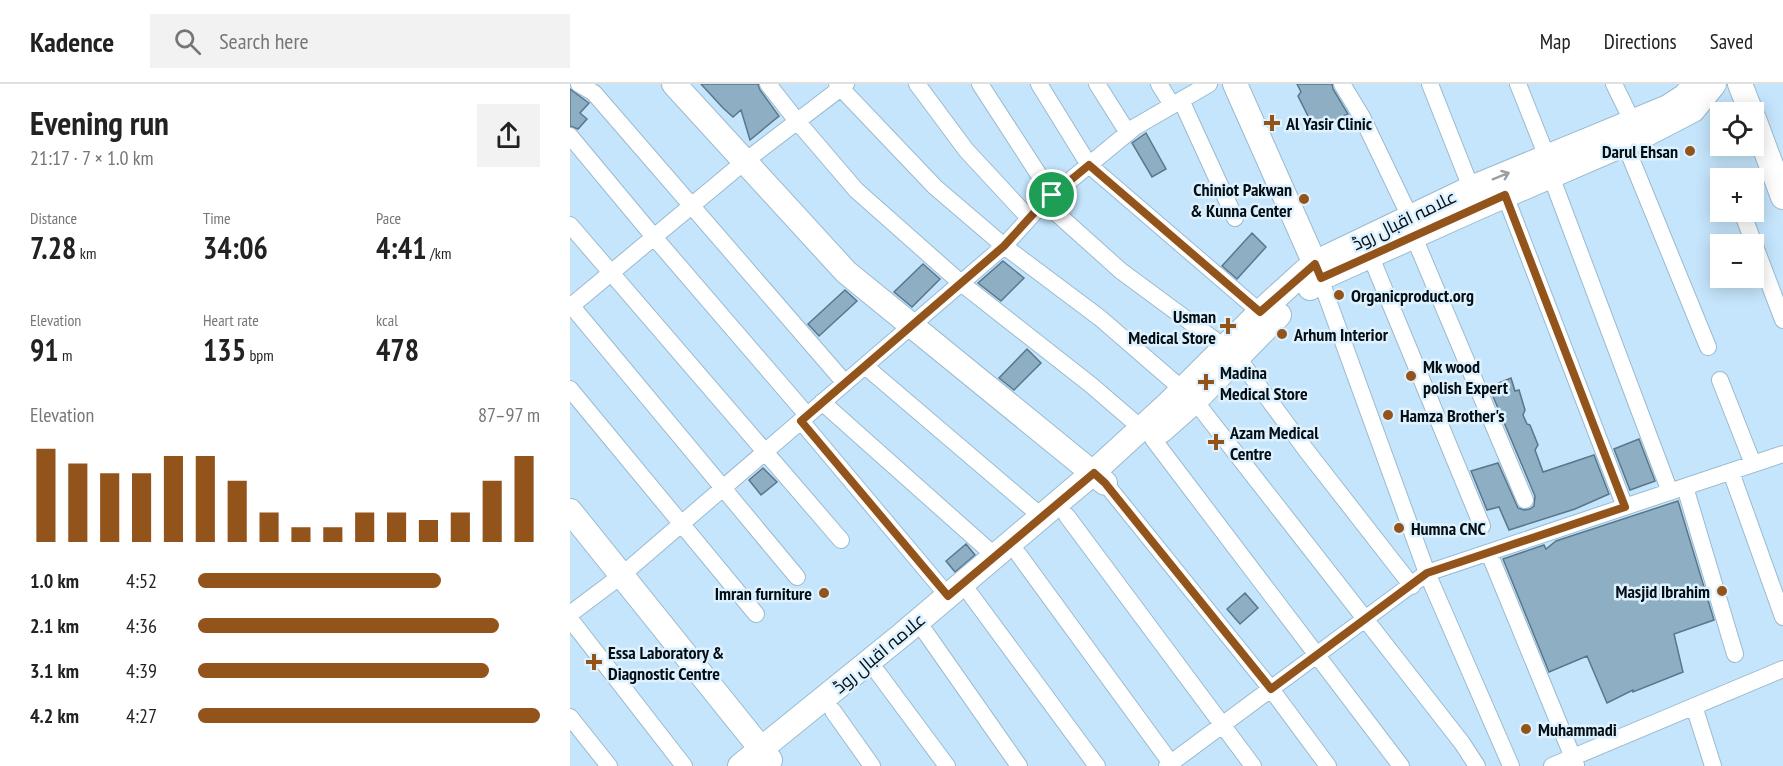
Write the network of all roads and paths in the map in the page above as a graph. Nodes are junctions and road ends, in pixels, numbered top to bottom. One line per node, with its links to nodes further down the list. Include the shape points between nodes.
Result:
1 (579, 84): 32 (street, via 594,93)
2 (674, 84): 25 (street)
3 (768, 84): 20 (street)
4 (917, 84): 33 (street, via 966,150)
5 (980, 84): 31 (street)
6 (1039, 84): 26 (street)
7 (1097, 84): 21 (street)
8 (1159, 84): 19 (street)
9 (1209, 84): 19 (street)
10 (1235, 84): 41 (street)
11 (1342, 84): 37 (street, via 1362,117)
12 (1430, 84): 29 (street)
13 (1518, 84): 27 (street)
14 (1614, 84): 22 (street)
15 (1740, 84): 18 (street)
16 (841, 85): 20 (street); 39 (street, via 935,187)
17 (1704, 87): 22 (street, علامہ اقبال روڈ, via 1693,111)
18 (1747, 102)
19 (1177, 103): 21 (street); 34 (street)
20 (797, 121): 25 (street); 43 (street, via 856,190)
21 (1128, 133): 26 (street)
22 (1633, 134): 27 (street, علامہ اقبال روڈ); 48 (street)
23 (570, 136): 38 (street)
24 (1764, 146): 30 (street)
25 (744, 162): 32 (street); 47 (street, via 846,272)
26 (1089, 165): 31 (street); 45 (street)
27 (1549, 166): 28 (street, علامہ اقبال روڈ); 29 (street, علامہ اقبال روڈ, one-way to 27); 64 (street)
28 (1505, 195): 29 (street, علامہ اقبال روڈ); 66 (street)
29 (1475, 197): 37 (street, علامہ اقبال روڈ)
30 (1783, 197)
31 (1048, 199): 33 (street); 49 (street, via 1121,272)
32 (691, 206): 38 (street); 52 (street)
33 (1029, 218): 39 (street)
34 (1235, 218)
35 (1746, 222): 46 (street)
36 (570, 225): 42 (street)
37 (1412, 227): 40 (street, علامہ اقبال روڈ); 41 (street, علامہ اقبال روڈ); 65 (street)
38 (654, 237): 42 (street); 56 (street)
39 (1004, 246): 43 (street); 54 (street, via 1100,318)
40 (1371, 257): 41 (street, علامہ اقبال روڈ); 71 (street)
41 (1318, 271): 45 (street, علامہ اقبال روڈ); 49 (street, علامہ اقبال روڈ, via 1272,322); 76 (street)
42 (612, 272): 44 (street); 58 (street)
43 (961, 283): 47 (street); 57 (street)
44 (571, 305): 63 (street)
45 (1260, 312): 49 (street, علامہ اقبال روڈ)
46 (1783, 320)
47 (910, 326): 50 (street); 62 (street)
48 (1708, 347)
49 (1231, 353): 54 (street, علامہ اقبال روڈ); 79 (street)
50 (865, 366): 52 (street); 68 (street)
51 (1720, 380): 60 (street)
52 (844, 383): 55 (street)
53 (570, 389): 70 (street)
54 (1189, 395): 57 (street, علامہ اقبال روڈ); 85 (street)
55 (822, 402): 56 (street); 75 (street)
56 (804, 418): 58 (street); 80 (street)
57 (1147, 434): 62 (street, علامہ اقبال روڈ); 87 (street)
58 (765, 452): 63 (street); 72 (street)
59 (1783, 454): 60 (street)
60 (1753, 464): 61 (street)
61 (1731, 472): 64 (street); 83 (street)
62 (1099, 478): 68 (street, علامہ اقبال روڈ); 69 (street, علامہ اقبال روڈ); 91 (street)
63 (723, 488): 70 (street); 78 (street)
64 (1677, 490): 66 (street); 88 (street)
65 (1524, 500)
66 (1625, 507): 73 (street)
67 (570, 511): 77 (street)
68 (1042, 516): 75 (street, علامہ اقبال روڈ)
69 (1067, 516): 74 (street, علامہ اقبال روڈ); 95 (street)
70 (682, 523): 77 (street); 82 (street)
71 (1482, 526)
72 (841, 540)
73 (1488, 553): 76 (street); 97 (street)
74 (1019, 555): 80 (street, علامہ اقبال روڈ); 98 (street)
75 (995, 556): 80 (street, علامہ اقبال روڈ)
76 (1427, 573): 79 (street); 110 (street)
77 (622, 575): 81 (street); 96 (street)
78 (797, 577)
79 (1412, 586): 85 (street)
80 (959, 596): 86 (street, علامہ اقبال روڈ); 96 (street, علامہ اقبال روڈ, via 903,634); 105 (street)
81 (570, 614)
82 (756, 614)
83 (1783, 617)
84 (570, 619): 100 (street)
85 (1365, 619): 87 (street); 109 (street)
86 (926, 633): 90 (street, علامہ اقبال روڈ); 104 (street)
87 (1318, 654): 91 (street); 108 (street)
88 (1736, 654)
89 (1783, 669): 92 (street)
90 (878, 673): 93 (street, علامہ اقبال روڈ); 103 (street)
91 (1271, 689): 95 (street); 107 (street)
92 (1694, 706): 97 (street); 112 (street)
93 (833, 711): 96 (street, علامہ اقبال روڈ); 102 (street)
94 (570, 717): 99 (street)
95 (1223, 725): 98 (street); 106 (street)
96 (767, 760): 101 (street, علامہ اقبال روڈ)
97 (1575, 762): 111 (street)
98 (1171, 765)
99 (609, 766)
100 (684, 766)
101 (740, 766)
102 (872, 766)
103 (947, 766)
104 (1019, 766)
105 (1097, 766)
106 (1253, 766)
107 (1328, 766)
108 (1401, 766)
109 (1477, 766)
110 (1511, 766)
111 (1552, 766)
112 (1713, 766)

